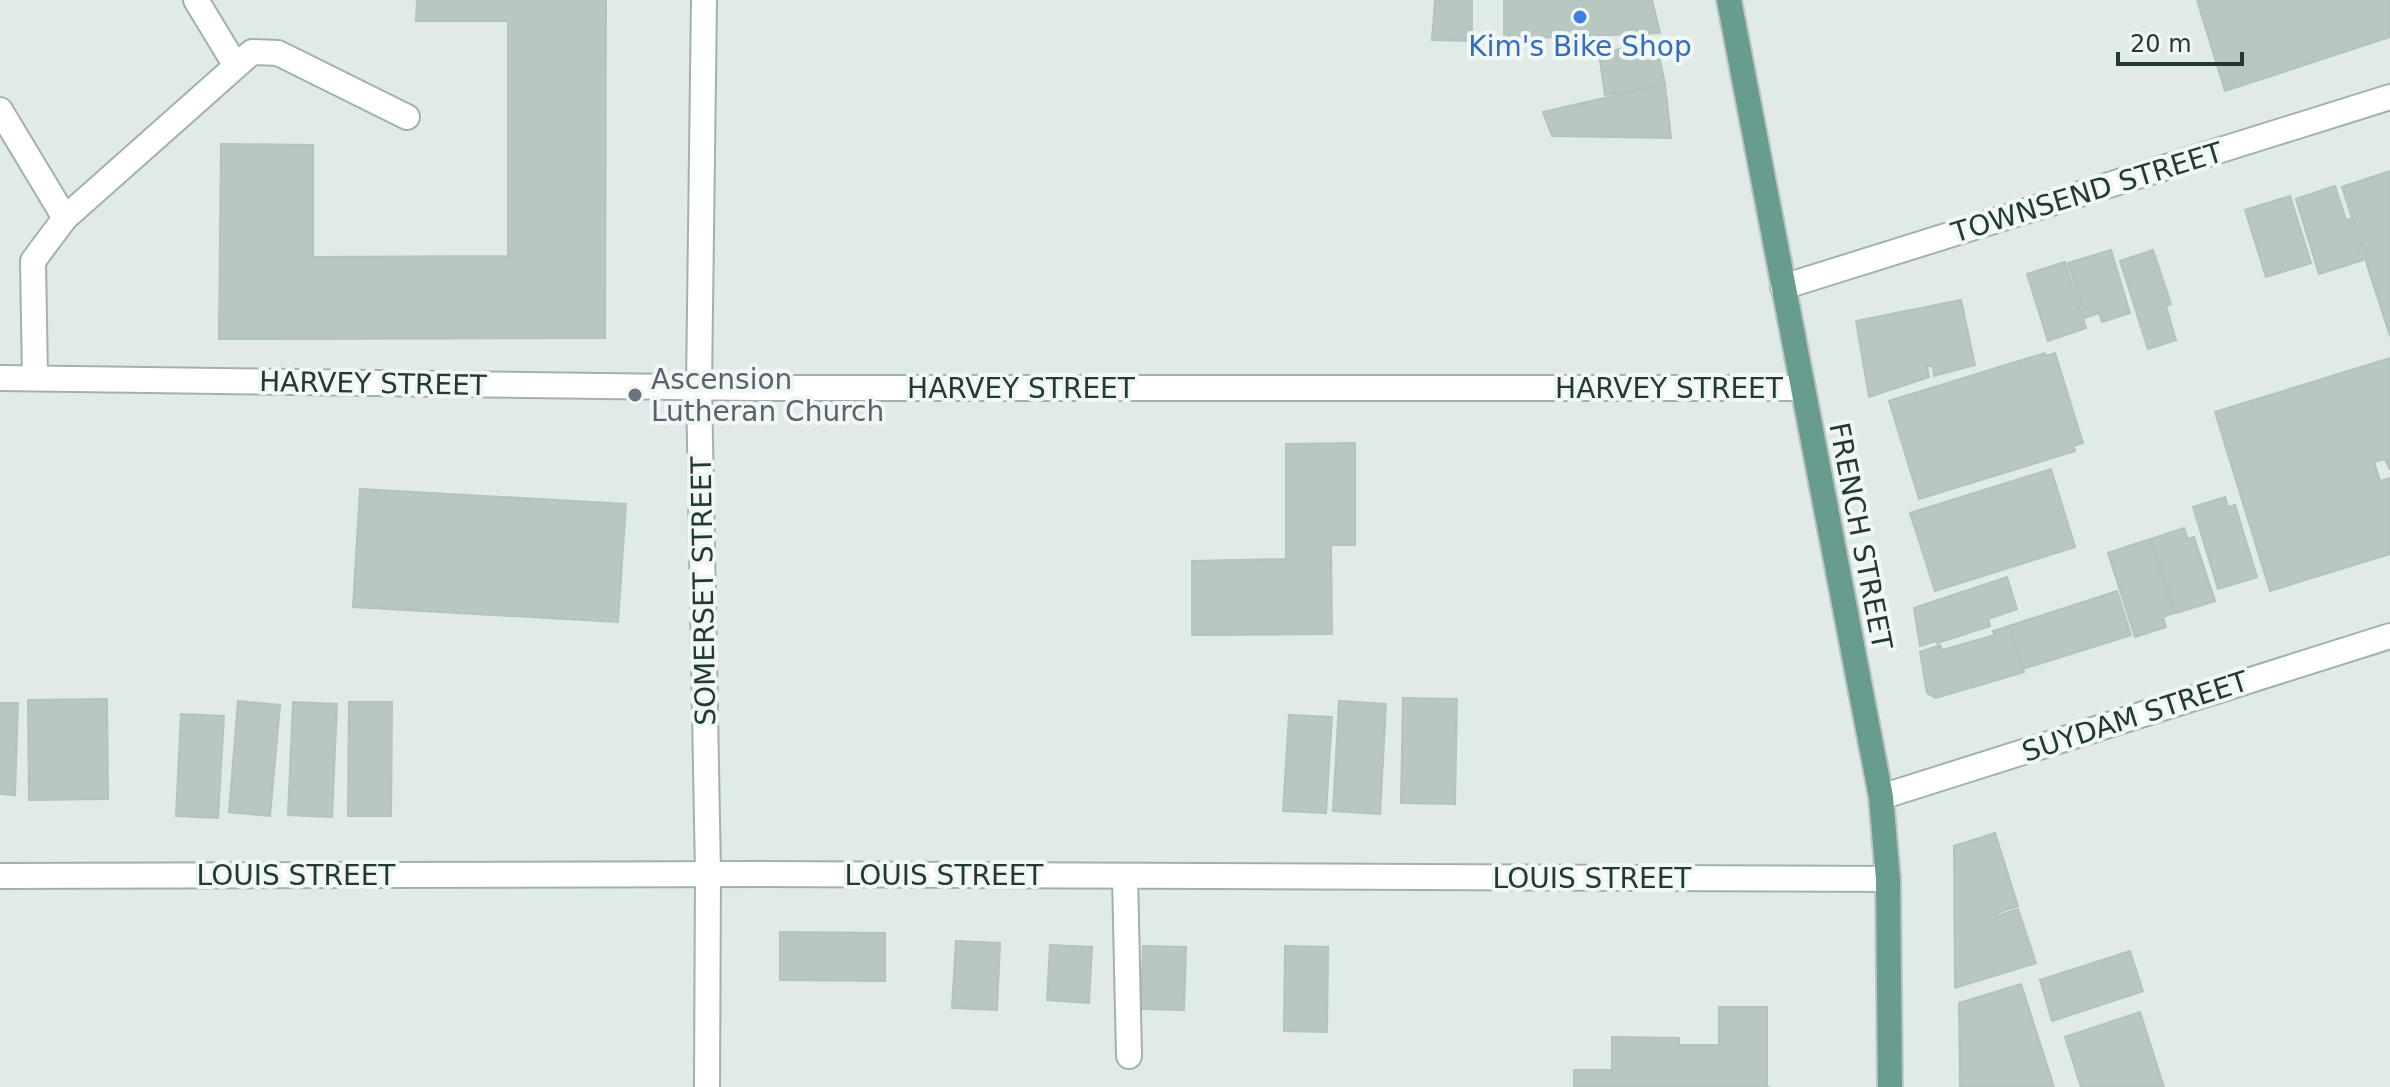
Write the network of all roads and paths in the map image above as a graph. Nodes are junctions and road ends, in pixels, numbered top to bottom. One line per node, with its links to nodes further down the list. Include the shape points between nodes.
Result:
1 (196, 0): 4 (street)
2 (704, 0): 12 (street, SOMERSET STREET)
3 (1729, 0): 9 (main road, FRENCH STREET)
4 (236, 66): 7 (street, via 252,52 278,53); 8 (street)
5 (2390, 97): 9 (street, TOWNSEND STREET)
6 (0, 110): 8 (street)
7 (407, 117)
8 (65, 218): 11 (street, via 33,261)
9 (1783, 287): 13 (main road, FRENCH STREET)
10 (0, 378): 11 (street, HARVEY STREET)
11 (35, 378): 12 (street, HARVEY STREET)
12 (699, 387): 13 (street, HARVEY STREET); 16 (street, SOMERSET STREET)
13 (1802, 388): 15 (main road, FRENCH STREET)
14 (2390, 636): 15 (street, SUYDAM STREET)
15 (1881, 797): 19 (main road, FRENCH STREET)
16 (708, 874): 17 (street, LOUIS STREET); 18 (street, LOUIS STREET); 21 (street, SOMERSET STREET)
17 (0, 876)
18 (1125, 876): 19 (street, LOUIS STREET); 20 (street)
19 (1888, 879): 22 (main road, FRENCH STREET)
20 (1129, 1056)
21 (707, 1087)
22 (1890, 1087)

